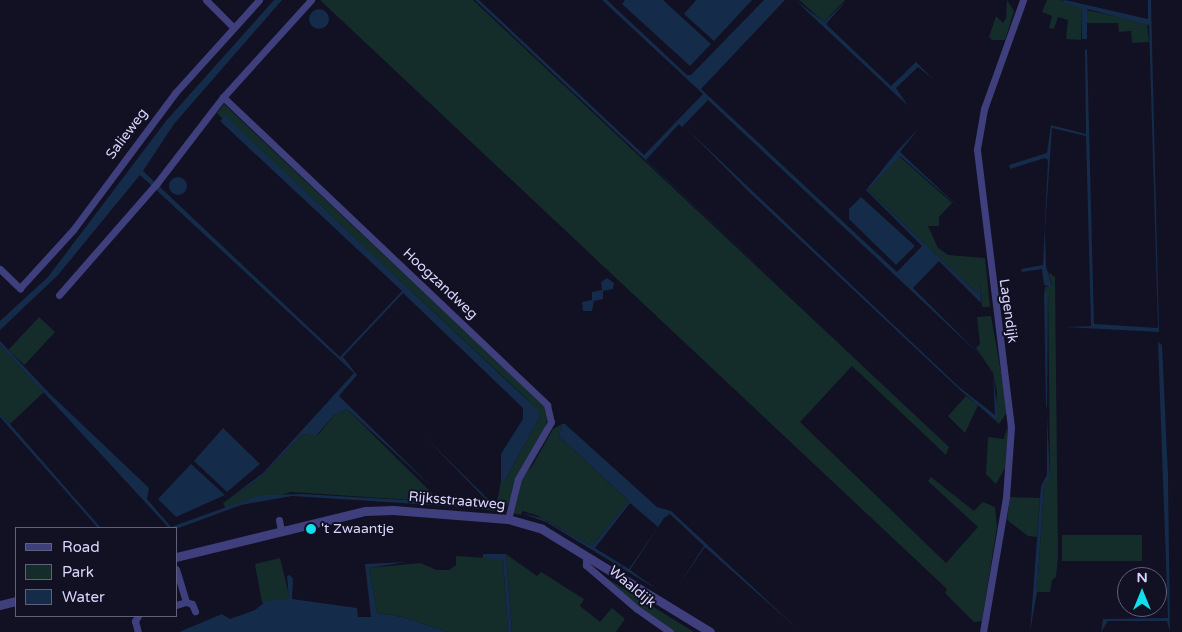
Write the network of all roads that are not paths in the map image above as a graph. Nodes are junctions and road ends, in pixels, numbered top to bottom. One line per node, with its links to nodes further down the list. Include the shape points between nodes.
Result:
1 (206, 0): 5 (street)
2 (259, 0): 5 (street, Salieweg)
3 (311, 0): 6 (street)
4 (1024, 0): 24 (street, Lagendijk, via 984,109 977,149 1011,428 1006,497)
5 (233, 27): 7 (street, Salieweg, via 174,93 73,230 20,288)
6 (223, 97): 8 (street, via 155,185); 9 (street, Hoogzandweg, via 547,405 551,422 518,479)
7 (0, 268)
8 (59, 295)
9 (508, 519): 11 (street, Rijksstraatweg, via 380,510); 13 (street, Rijksstraatweg, via 542,529)
10 (279, 520): 11 (street)
11 (281, 530): 12 (street, Rijksstraatweg)
12 (178, 556)
13 (586, 556): 22 (street, Waaldijk, via 586,564 637,609); 23 (street, Rijksstraatweg)
14 (178, 576): 16 (street)
15 (15, 601): 18 (street)
16 (186, 602): 17 (street); 19 (street, via 192,604)
17 (178, 604)
18 (2, 606)
19 (195, 611)
20 (137, 617): 21 (street, via 135,621)
21 (138, 632)
22 (670, 632)
23 (710, 632)
24 (984, 632)

